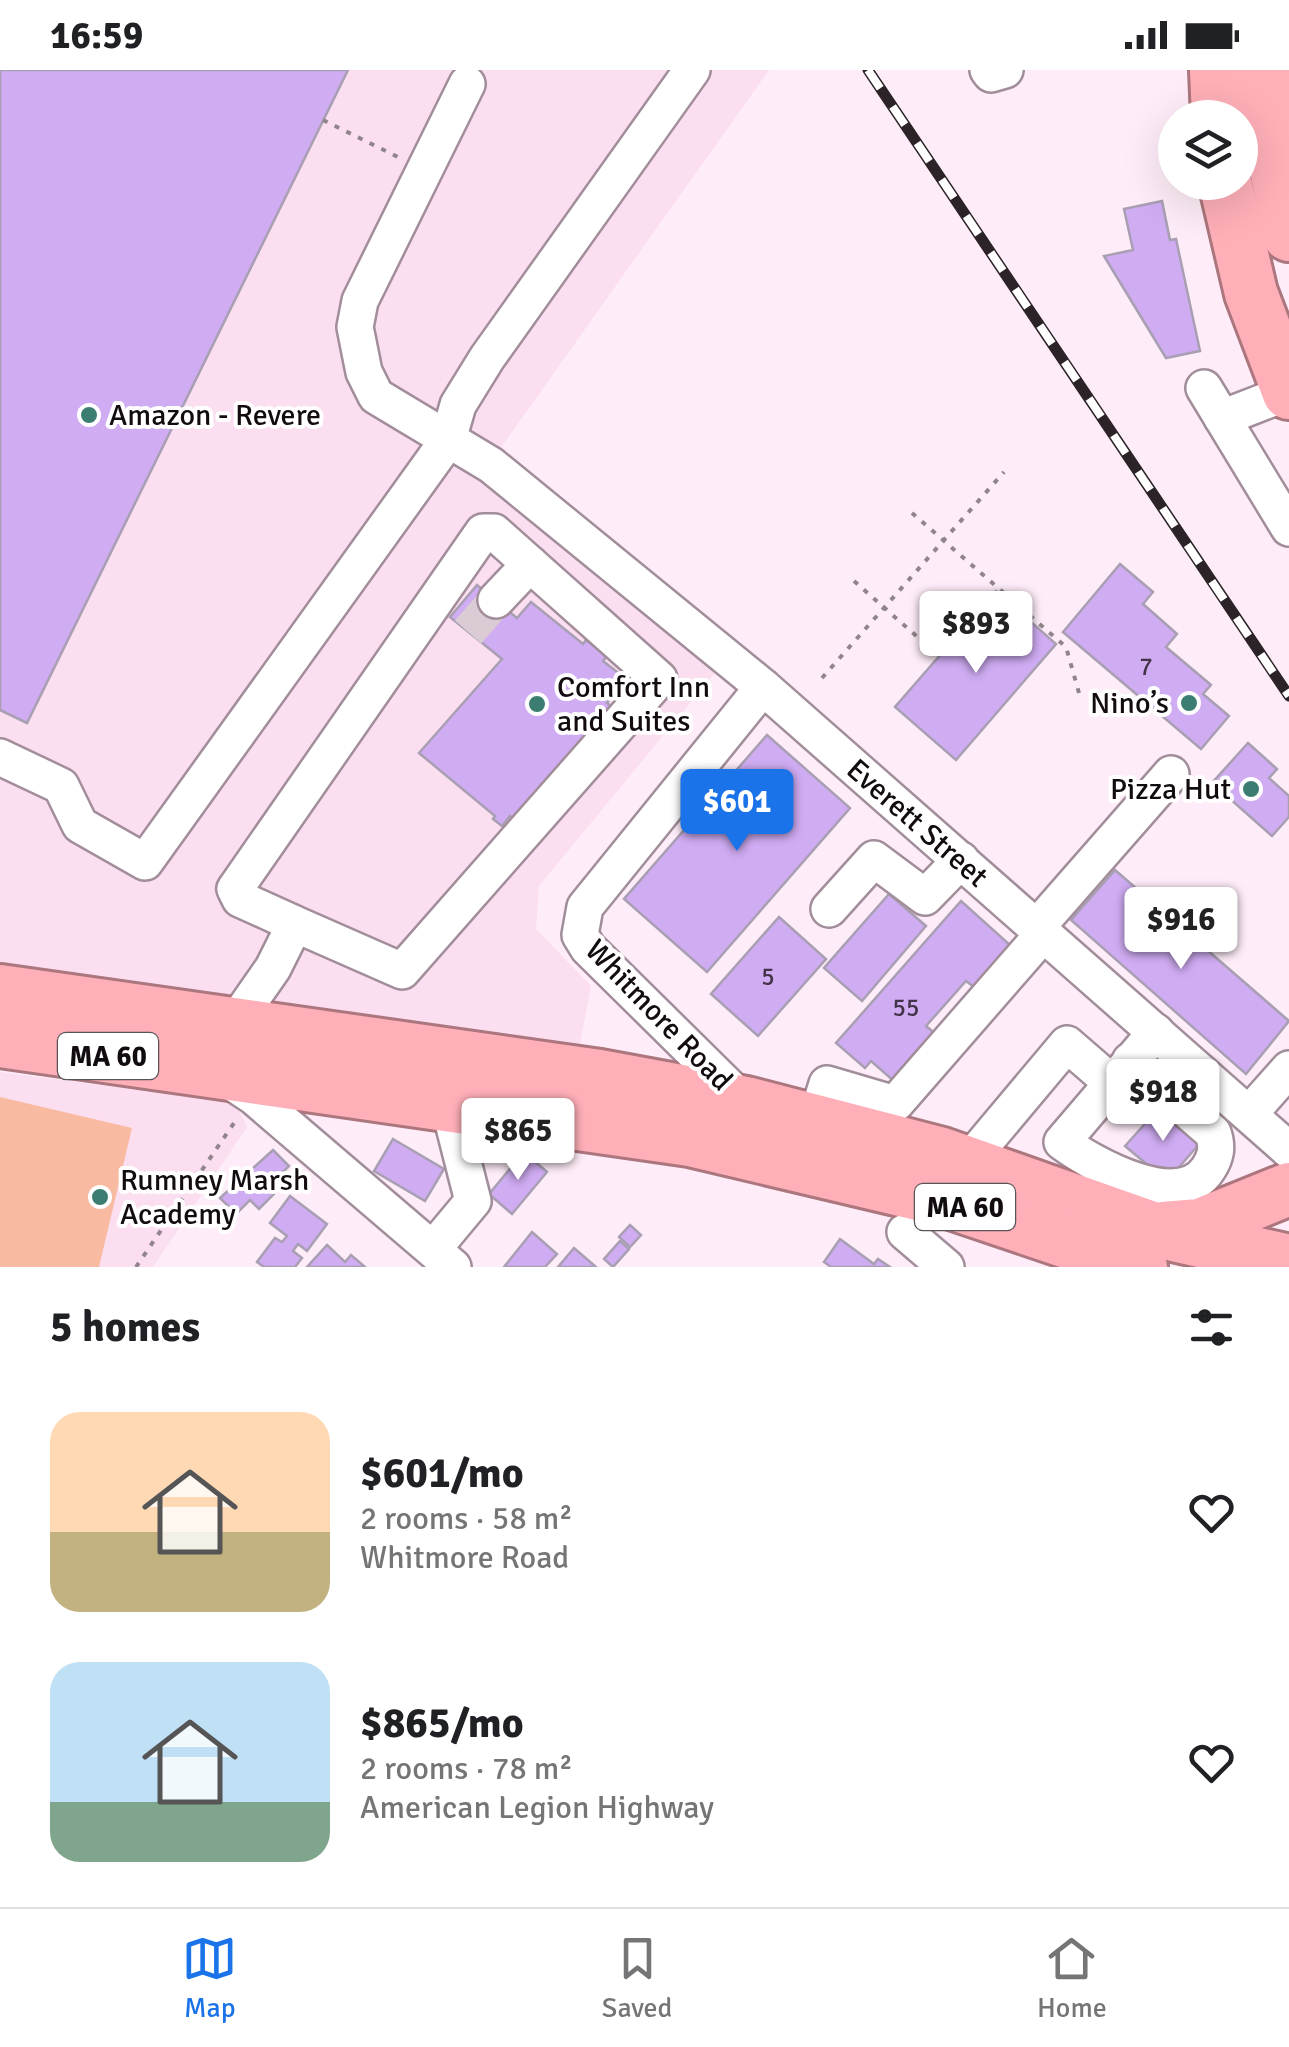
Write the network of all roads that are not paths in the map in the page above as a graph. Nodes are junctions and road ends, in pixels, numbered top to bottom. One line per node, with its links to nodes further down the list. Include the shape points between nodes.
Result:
1 (692, 70): 11 (street, via 486,358 458,404)
2 (988, 70): 3 (street)
3 (1005, 70)
4 (1216, 70): 7 (highway)
5 (1264, 70): 9 (highway, via 1268,129)
6 (467, 84): 11 (street, Everett Street, via 360,301 355,328 376,396)
7 (1217, 100)
8 (1228, 200): 10 (highway, via 1251,293)
9 (1286, 202)
10 (1289, 393): 12 (street, via 1213,403)
11 (448, 440): 15 (street, Everett Street, via 491,465); 18 (street, via 145,862 80,825 62,786)
12 (1289, 528)
13 (530, 564): 14 (street); 16 (street); 22 (street, via 489,530 482,532 236,889 240,898)
14 (496, 600)
15 (697, 634): 16 (street); 17 (street, Everett Street)
16 (660, 679): 22 (street, via 402,972)
17 (763, 688): 20 (street, Everett Street); 33 (street, Whitmore Road, via 579,922 588,948)
18 (0, 757)
19 (1171, 774): 23 (street)
20 (961, 860): 21 (street, via 925,897 874,859); 23 (street, Everett Street)
21 (829, 909)
22 (296, 924): 24 (street)
23 (1040, 930): 27 (street, Everett Street); 35 (street, via 895,1104 827,1084)
24 (273, 968): 26 (street); 29 (street)
25 (0, 991): 29 (highway, MA 60)
26 (292, 1032): 29 (highway, MA 60); 33 (highway, MA 60)
27 (1156, 1032): 31 (street); 34 (street, Everett Street)
28 (0, 1041): 29 (highway, MA 60)
29 (234, 1064): 32 (highway, MA 60); 42 (street)
30 (1289, 1069): 34 (street)
31 (1121, 1072): 31 (street, via 1062,1142 1083,1157 1170,1190 1188,1188 1216,1152 1213,1133); 37 (street, via 1066,1044)
32 (448, 1103): 41 (highway, MA 60, via 647,1132 803,1164); 42 (street, via 472,1201)
33 (746, 1103): 35 (highway, MA 60)
34 (1248, 1114): 36 (street, Everett Street)
35 (816, 1119): 37 (highway, MA 60)
36 (1289, 1150)
37 (968, 1162): 41 (highway, MA 60)
38 (1289, 1190): 41 (highway)
39 (1289, 1203): 43 (highway)
40 (904, 1232): 44 (street)
41 (1131, 1254): 43 (highway, MA 60)
42 (443, 1258)
43 (1267, 1261)
44 (946, 1267)

